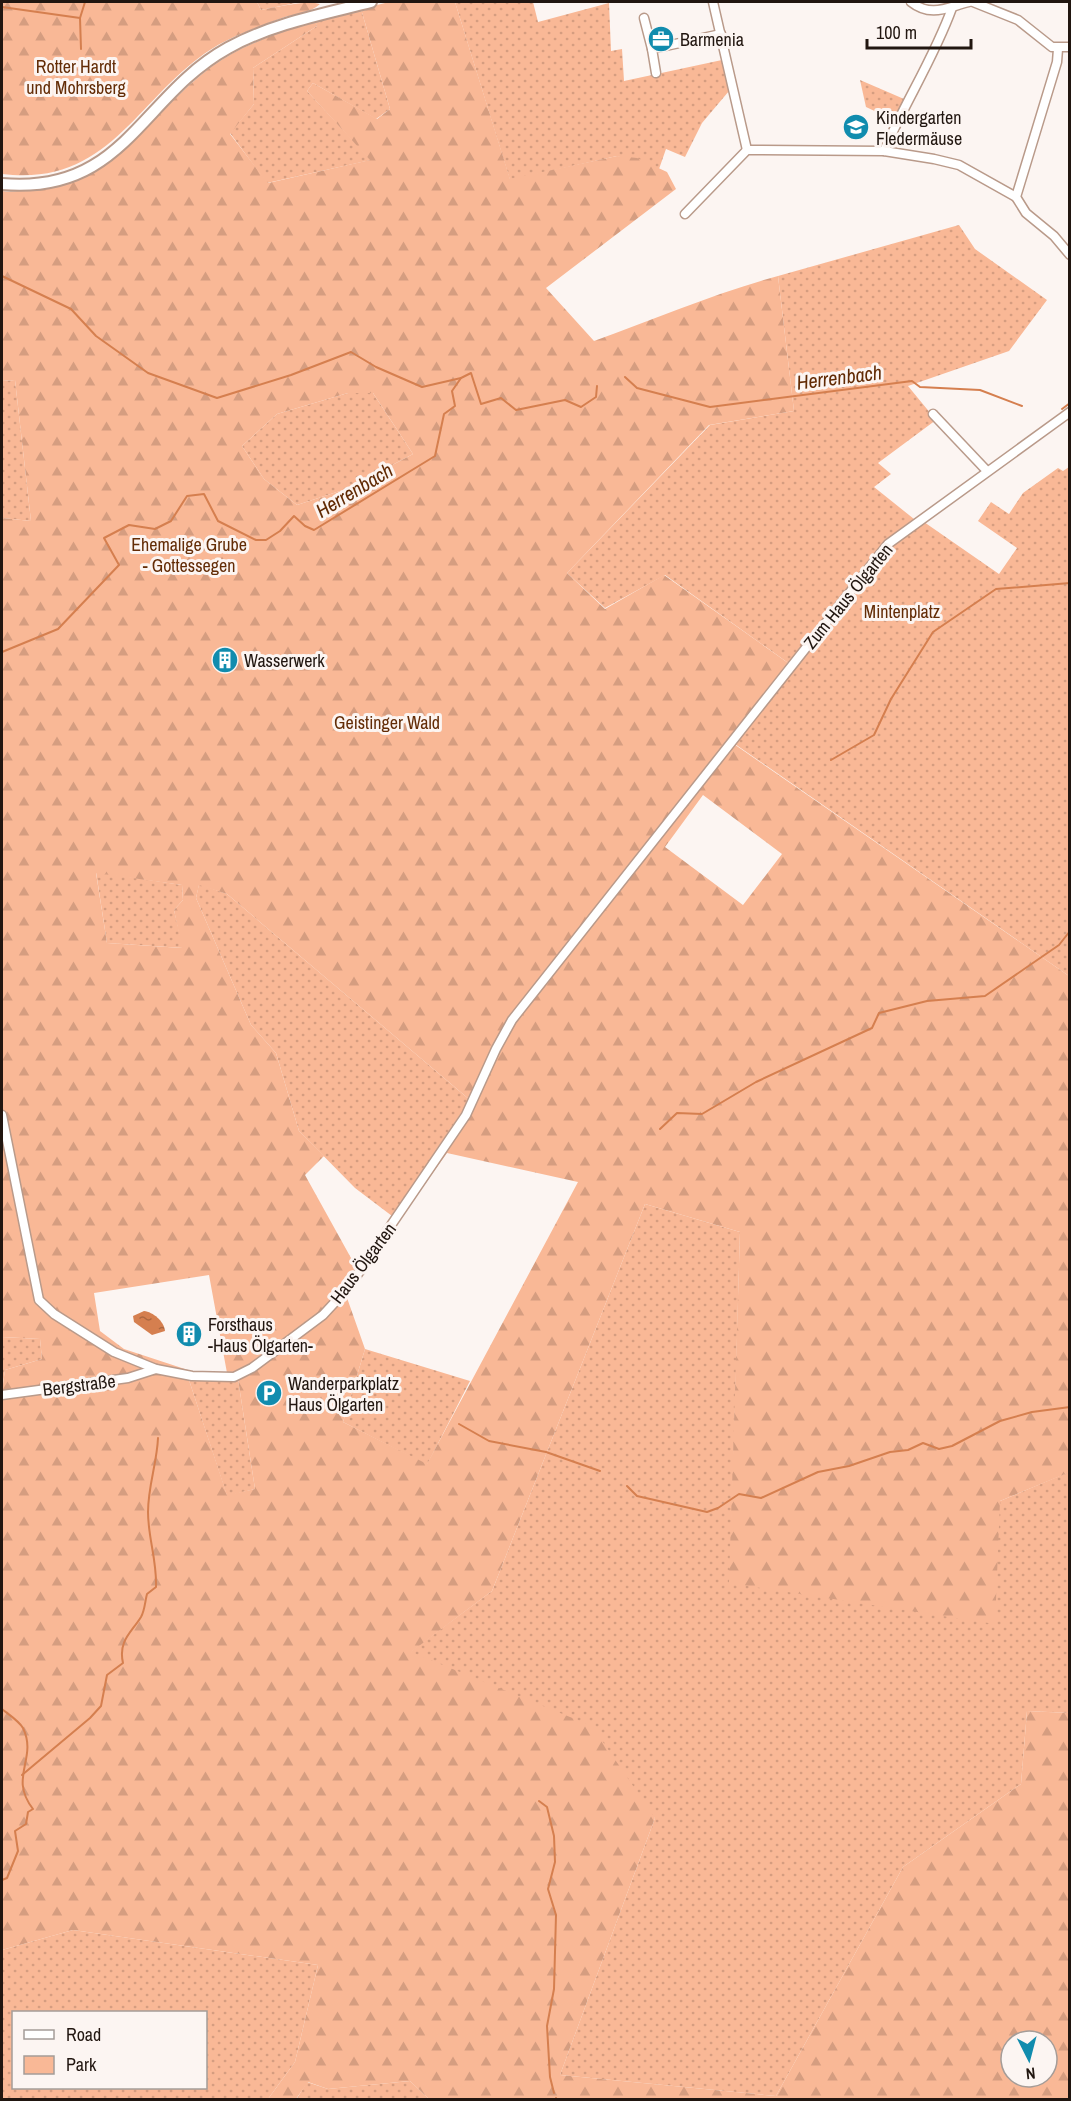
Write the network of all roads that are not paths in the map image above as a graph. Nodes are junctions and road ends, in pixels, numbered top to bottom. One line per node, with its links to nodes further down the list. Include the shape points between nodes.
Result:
1 (371, 2): 14 (street, via 278,28 228,48 192,74 117,151 73,176)
2 (713, 2): 7 (street)
3 (911, 2): 5 (street, via 932,11)
4 (971, 2): 5 (street); 10 (street, via 1018,20)
5 (952, 8): 13 (street, via 940,42)
6 (644, 18): 9 (street)
7 (721, 34): 9 (street); 12 (street)
8 (1070, 47): 10 (street)
9 (652, 49): 11 (street)
10 (1058, 49): 15 (street)
11 (656, 73)
12 (747, 150): 13 (street); 16 (street)
13 (884, 151): 15 (street, via 959,165)
14 (2, 184)
15 (1016, 197): 17 (street, via 1026,213)
16 (685, 214)
17 (1070, 255)
18 (1070, 412): 20 (street, Zum Haus Ölgarten)
19 (933, 414): 20 (street)
20 (987, 471): 22 (street, Zum Haus Ölgarten, via 888,544 774,686 512,1020 466,1115)
21 (2, 1115): 23 (street, Haus Ölgarten, via 39,1300 114,1352)
22 (447, 1144): 23 (street, Haus Ölgarten, via 349,1287 323,1314 252,1368 234,1377 192,1376)
23 (156, 1369): 24 (street, Bergstraße, via 119,1380)
24 (2, 1395)

